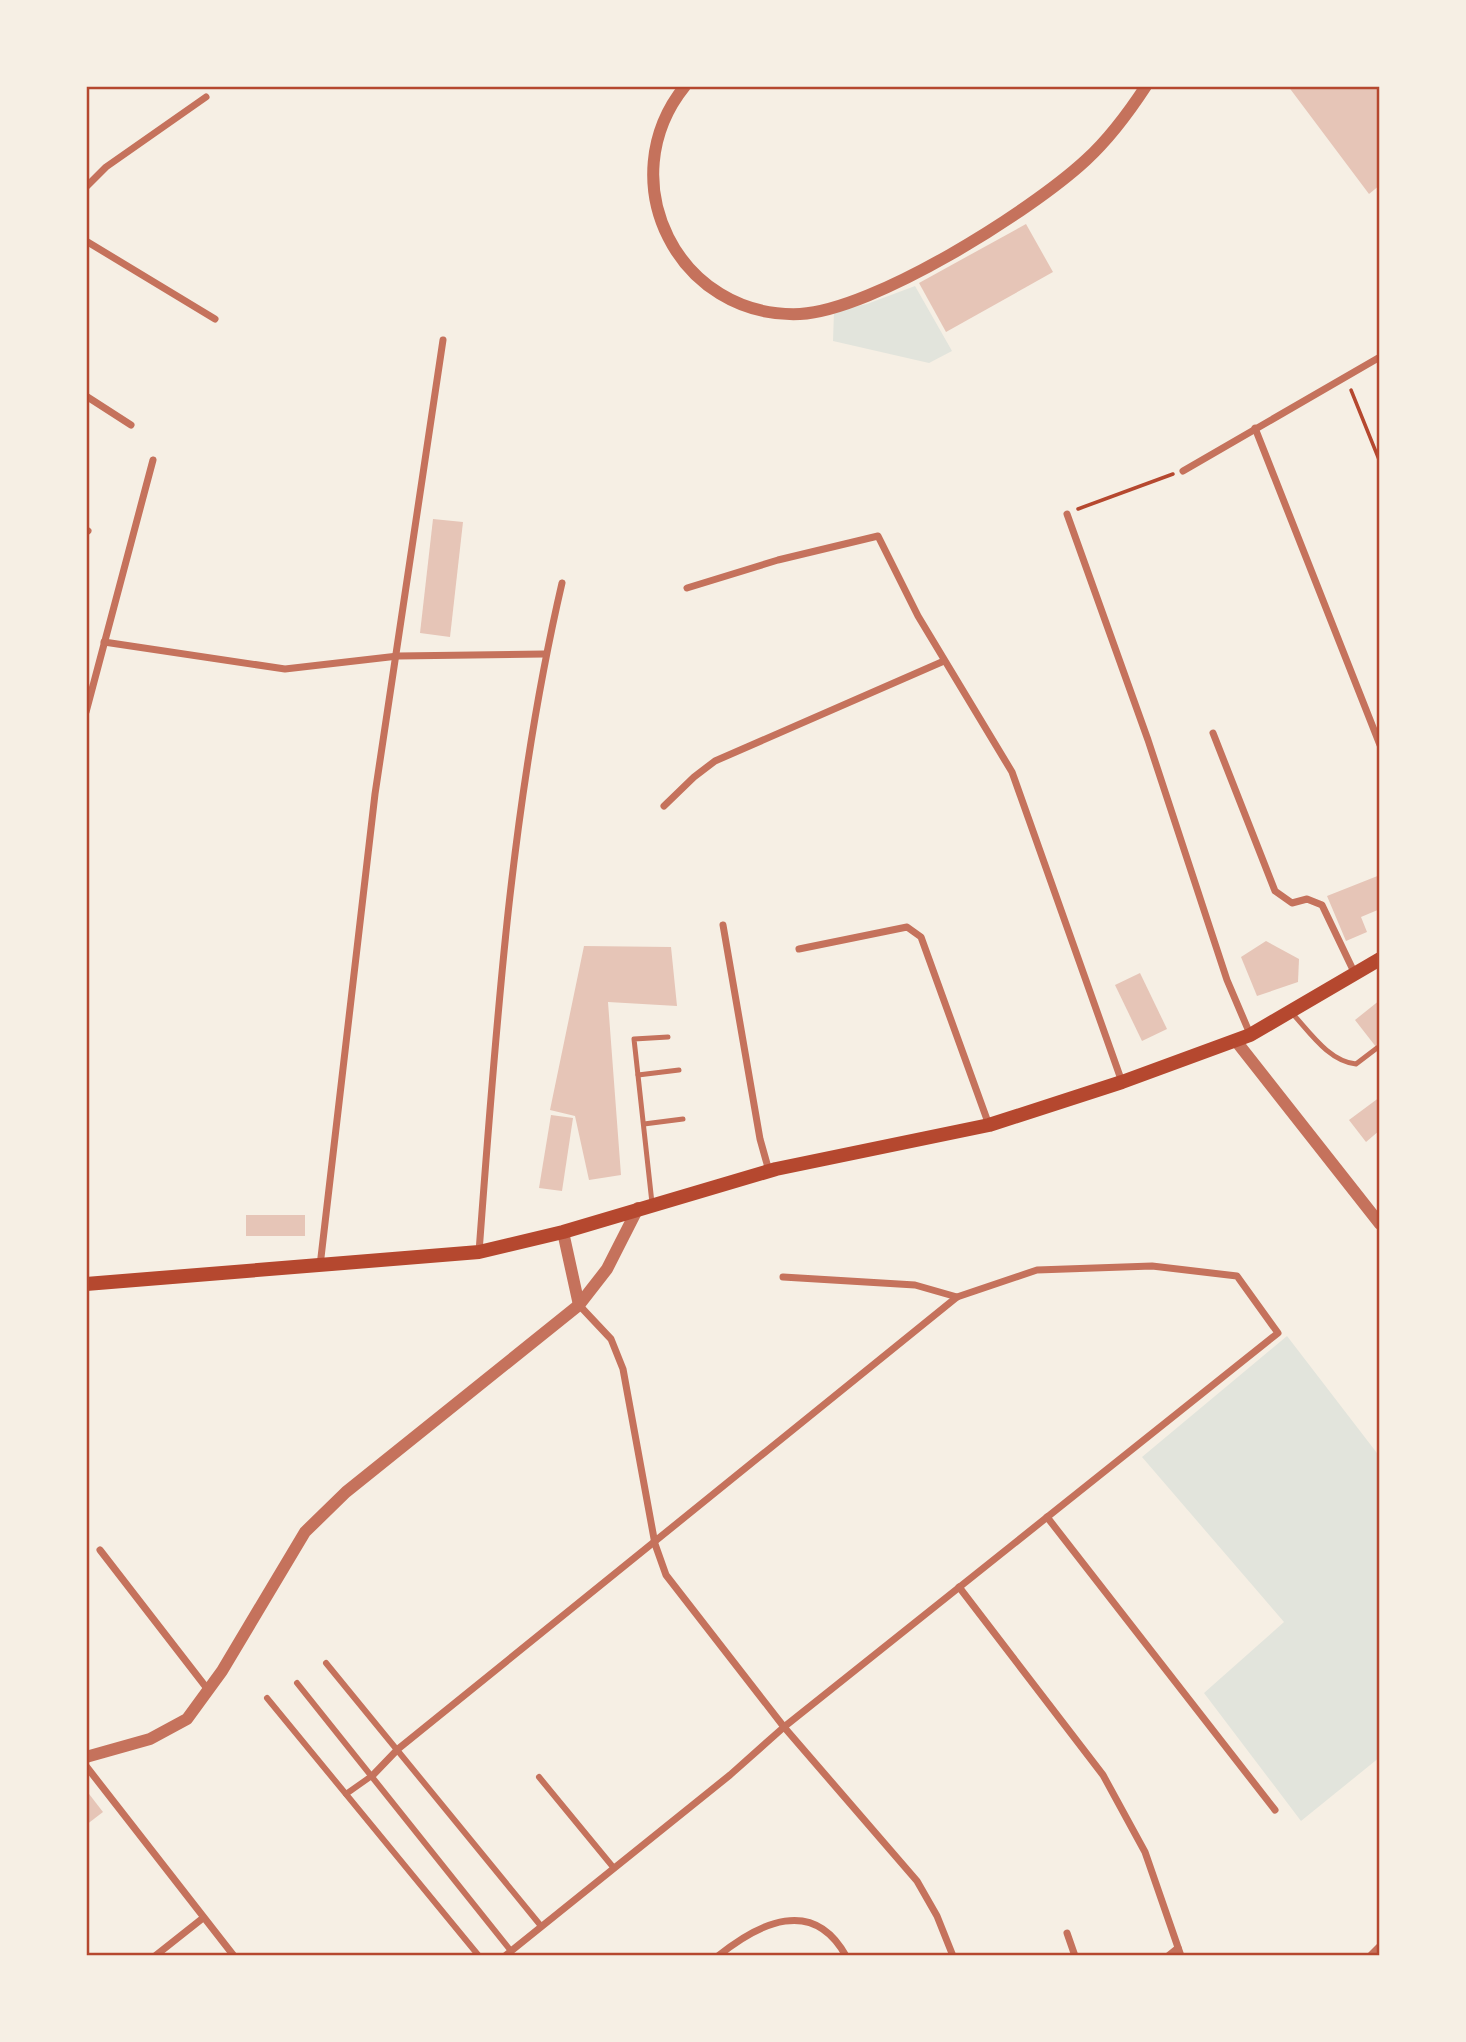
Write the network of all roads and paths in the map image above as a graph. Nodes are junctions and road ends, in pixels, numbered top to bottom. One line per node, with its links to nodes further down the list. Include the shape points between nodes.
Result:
1 (685, 86): 2 (street, via 660,131 653,158 654,204 665,233 688,267 727,299 757,310 790,314 830,310 870,295 1011,218 1087,159)
2 (1146, 86)
3 (206, 97): 4 (street, via 106,167)
4 (86, 187)
5 (86, 241): 6 (street)
6 (215, 319)
7 (443, 340): 21 (street)
8 (1380, 357): 9 (street)
9 (1346, 376): 12 (street); 14 (path)
10 (86, 396): 11 (street)
11 (131, 425)
12 (1255, 428): 15 (street); 25 (street)
13 (153, 460): 19 (street)
14 (1380, 462)
15 (1182, 471): 16 (path)
16 (1067, 513): 32 (street, via 1227,980)
17 (562, 583): 20 (street)
18 (687, 588): 22 (street, via 878,536)
19 (104, 642): 21 (street, via 285,669); 23 (street)
20 (544, 654): 21 (street); 46 (street, via 500,975)
21 (398, 656): 47 (street, via 356,939)
22 (944, 661): 26 (street, via 715,761); 38 (street, via 1012,772)
23 (86, 712)
24 (1213, 733): 30 (street, via 1275,891 1292,904 1307,899 1322,905)
25 (1380, 745)
26 (664, 806)
27 (723, 925): 42 (street)
28 (799, 950): 41 (street, via 907,927 921,937)
29 (1380, 959): 30 (main road)
30 (1355, 975): 31 (main road)
31 (1291, 1012): 32 (main road); 35 (lane, via 1339,1060 1356,1064)
32 (1250, 1035): 34 (main road)
33 (668, 1037): 37 (lane, via 634,1039)
34 (1236, 1041): 38 (main road); 44 (street)
35 (1377, 1048)
36 (679, 1070): 37 (lane)
37 (638, 1075): 40 (lane)
38 (1122, 1082): 41 (main road)
39 (684, 1119): 40 (lane)
40 (644, 1124): 43 (lane)
41 (989, 1125): 42 (main road)
42 (769, 1171): 43 (main road)
43 (645, 1206): 45 (main road); 51 (street)
44 (1380, 1224)
45 (563, 1232): 46 (main road); 51 (street)
46 (479, 1252): 47 (main road)
47 (320, 1267): 49 (main road)
48 (783, 1278): 50 (street, via 915,1285)
49 (86, 1284)
50 (957, 1297): 52 (street, via 1037,1270 1152,1266 1237,1276 1278,1333); 53 (street)
51 (579, 1305): 53 (street, via 611,1339 623,1369); 58 (street, via 319,1516)
52 (1047, 1517): 55 (street); 67 (street)
53 (655, 1544): 60 (street, via 666,1575); 61 (street)
54 (100, 1550): 58 (street)
55 (959, 1587): 60 (street); 73 (street, via 1102,1775 1144,1852)
56 (326, 1663): 61 (street)
57 (297, 1683): 64 (street)
58 (209, 1692): 62 (street, via 187,1719 167,1732)
59 (267, 1698): 66 (street)
60 (783, 1727): 68 (street); 80 (street, via 917,1881)
61 (398, 1749): 64 (street); 70 (street)
62 (86, 1757)
63 (86, 1766): 69 (street)
64 (373, 1775): 66 (street); 74 (street)
65 (539, 1777): 68 (street)
66 (346, 1794): 77 (street)
67 (1275, 1811)
68 (613, 1867): 70 (street)
69 (204, 1918): 75 (street); 76 (street)
70 (541, 1926): 74 (street)
71 (1067, 1933): 81 (street)
72 (1380, 1947): 83 (street)
73 (1180, 1952): 82 (street)
74 (508, 1953)
75 (155, 1956)
76 (234, 1956)
77 (479, 1956)
78 (718, 1956): 79 (street, via 763,1925 800,1920 820,1927)
79 (846, 1956)
80 (954, 1956)
81 (1074, 1956)
82 (1168, 1956)
83 (1370, 1956)

